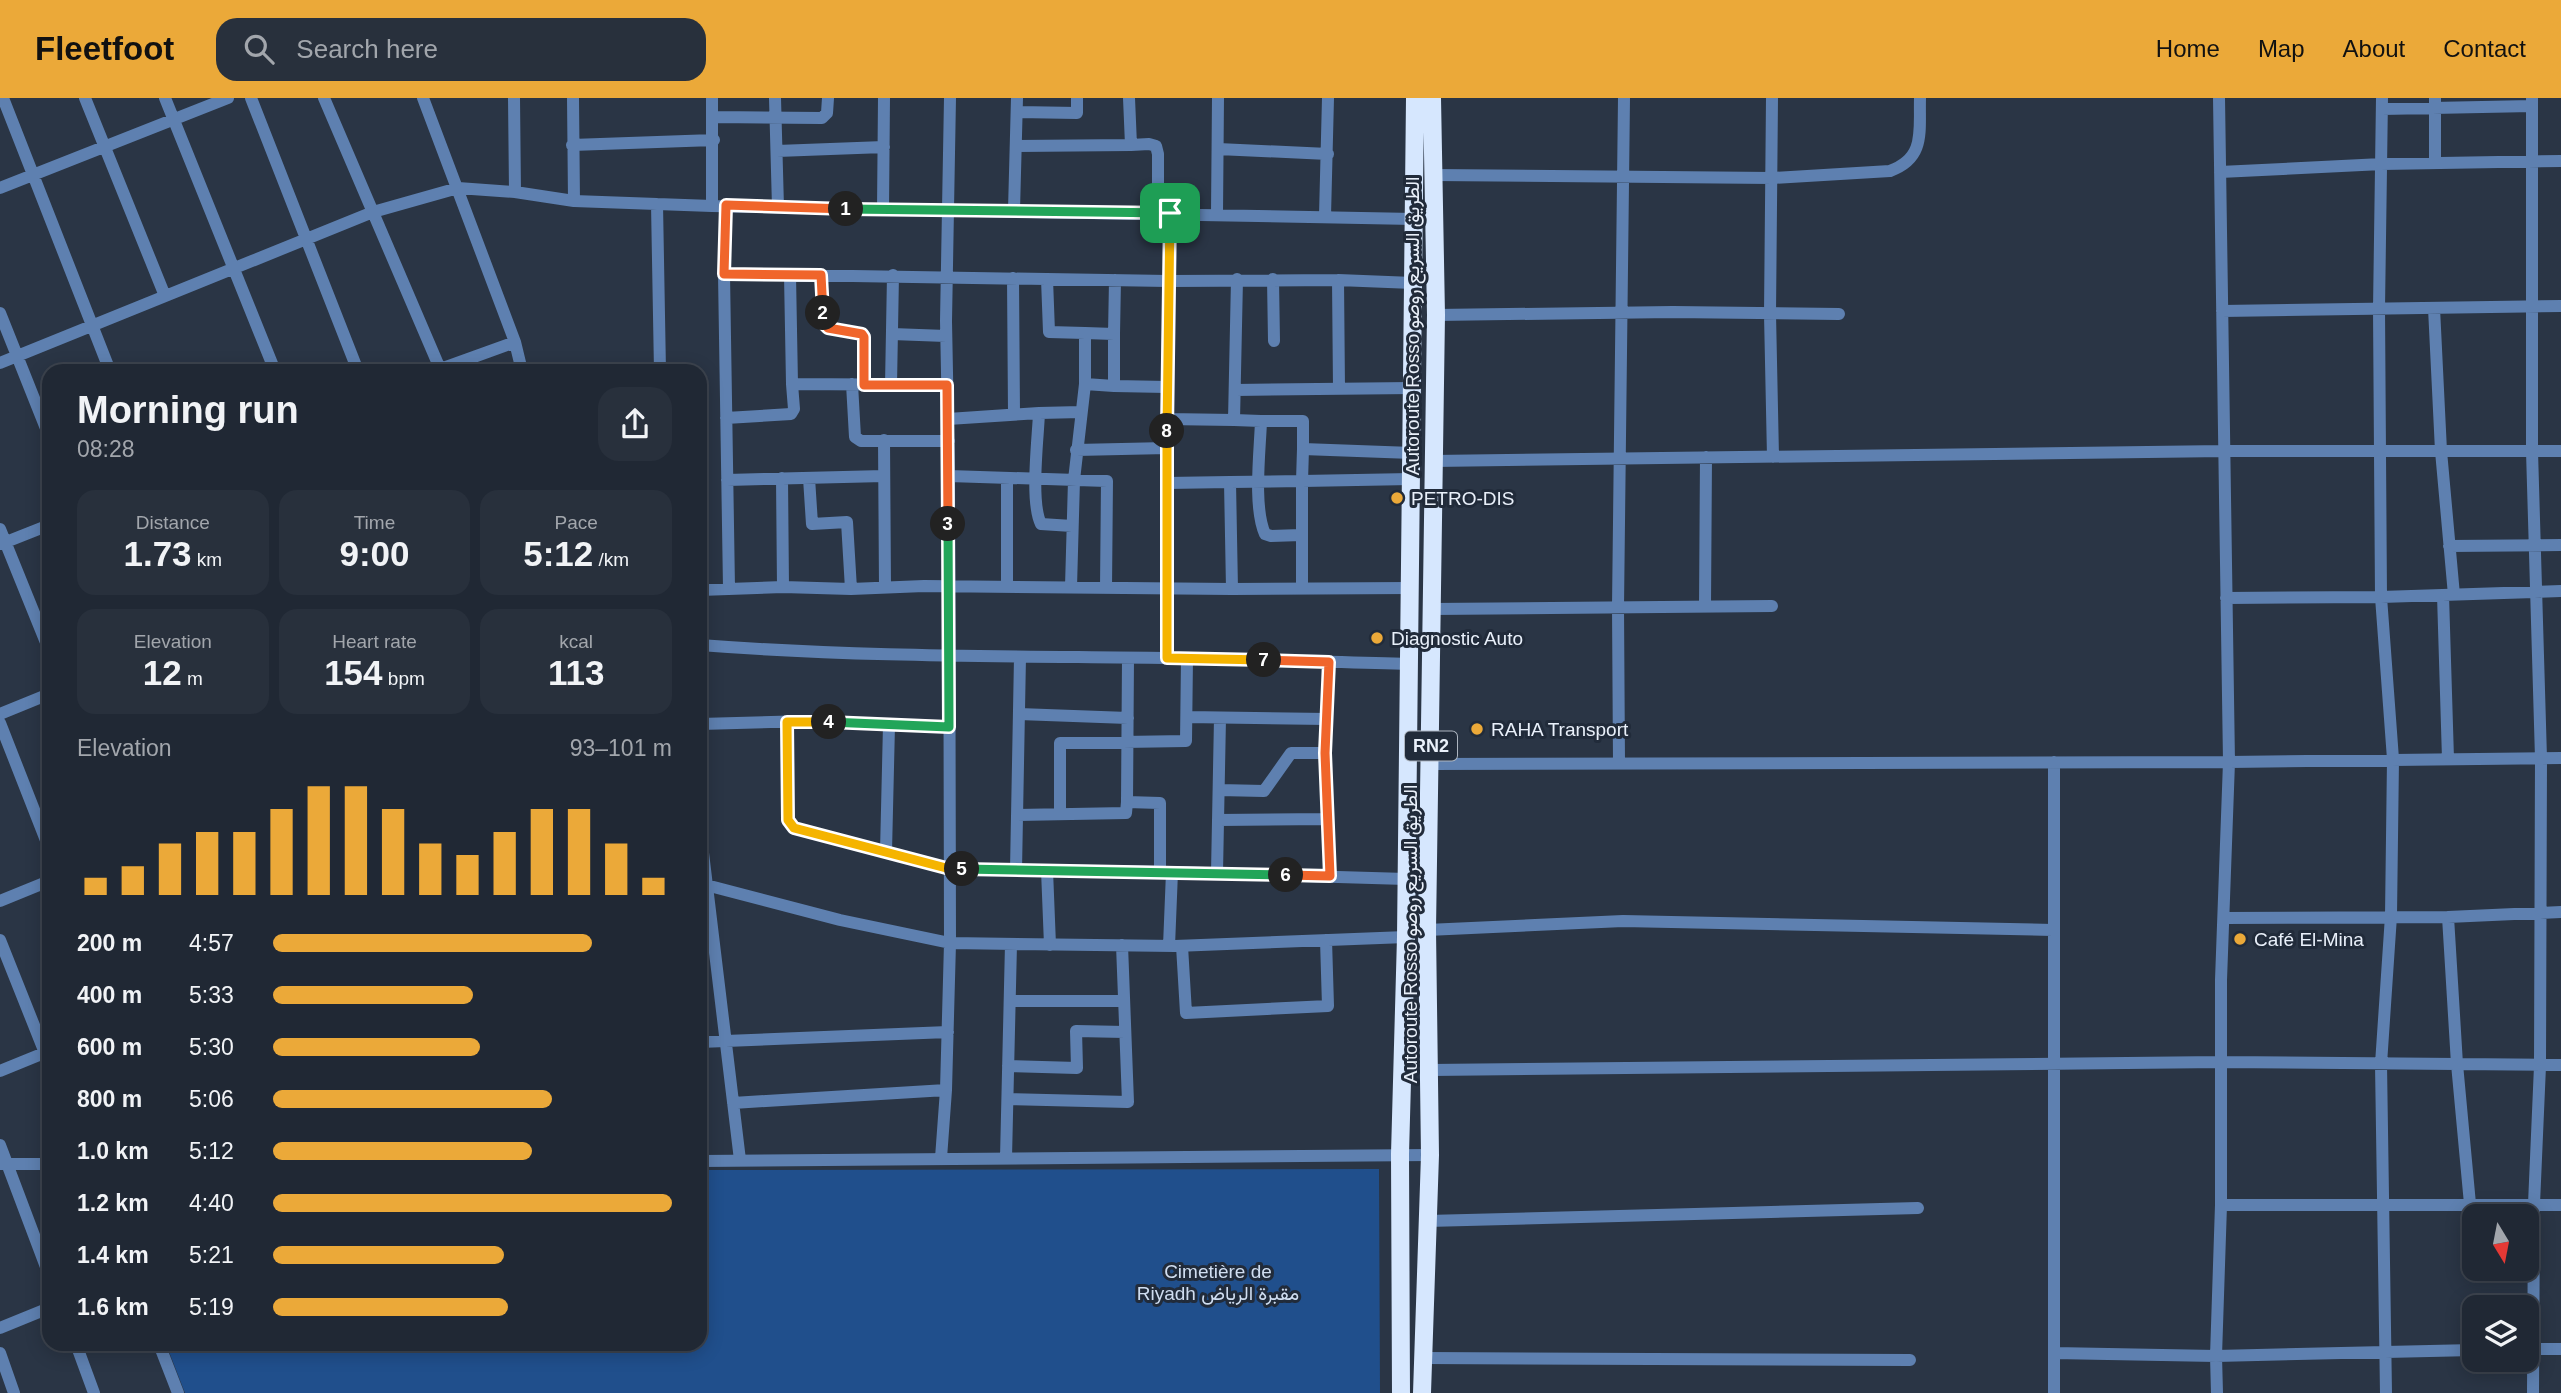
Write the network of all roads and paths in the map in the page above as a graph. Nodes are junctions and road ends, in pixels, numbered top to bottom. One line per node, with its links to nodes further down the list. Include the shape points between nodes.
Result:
1 (3, 98): 47 (street)
2 (85, 98): 36 (street)
3 (165, 98): 31 (street)
4 (228, 98): 31 (street)
5 (251, 98): 67 (street)
6 (324, 98): 62 (street)
7 (423, 98): 52 (street)
8 (514, 98): 53 (street)
9 (573, 98): 34 (street)
10 (712, 98): 30 (street)
11 (775, 98): 32 (street)
12 (828, 98): 32 (street, via 822,118)
13 (884, 98): 38 (street)
14 (950, 98): 61 (street)
15 (1017, 98): 29 (street)
16 (1077, 98): 29 (street, via 1077,113)
17 (1129, 98): 35 (street)
18 (1218, 98): 39 (street)
19 (1328, 98): 41 (street)
20 (1415, 98): 66 (highway, Autoroute Rosso الطريق السريع روصو / RN2)
21 (1432, 98): 48 (highway, Autoroute Rosso الطريق السريع روصو / RN2)
22 (1624, 98): 49 (street)
23 (1772, 98): 50 (street)
24 (1920, 98): 50 (street, via 1919,144 1904,166 1889,171)
25 (2219, 98): 46 (street)
26 (2435, 102): 27 (street); 28 (street); 44 (street)
27 (2532, 102): 43 (street)
28 (2382, 104): 45 (street)
29 (1018, 112): 37 (street)
30 (714, 117): 32 (street); 33 (street)
31 (174, 119): 36 (street); 68 (street)
32 (776, 119): 40 (street)
33 (714, 140): 34 (street); 57 (street)
34 (572, 145): 54 (street)
35 (1131, 145): 37 (street); 63 (street, via 1156,146)
36 (104, 146): 47 (street); 82 (street)
37 (1017, 146): 60 (street)
38 (884, 147): 40 (street); 59 (street)
39 (1217, 149): 41 (street); 64 (street)
40 (777, 151): 58 (street)
41 (1328, 154): 65 (street)
42 (2561, 161): 43 (street)
43 (2533, 162): 44 (street); 83 (street)
44 (2435, 163): 45 (street)
45 (2382, 164): 46 (street); 86 (street)
46 (2220, 172): 87 (street)
47 (33, 174): 51 (street); 93 (street)
48 (1434, 175): 49 (street); 92 (highway, Autoroute Rosso الطريق السريع روصو / RN2)
49 (1622, 177): 50 (street); 89 (street)
50 (1773, 178): 90 (street)
51 (0, 188)
52 (458, 188): 53 (street); 62 (street); 99 (street)
53 (515, 192): 54 (street)
54 (574, 201): 55 (street)
55 (657, 204): 57 (street); 108 (street)
56 (726, 205): 57 (street); 58 (street); 69 (street)
57 (712, 206)
58 (778, 206): 59 (street)
59 (883, 210): 61 (street)
60 (1014, 210): 61 (street); 63 (street)
61 (947, 211): 73 (street)
62 (373, 212): 67 (street); 105 (street)
63 (1164, 213): 64 (street); 80 (street)
64 (1217, 214): 65 (street)
65 (1325, 216): 66 (street)
66 (1414, 219): 81 (highway, Autoroute Rosso الطريق السريع روصو / RN2)
67 (306, 239): 68 (street); 104 (street)
68 (234, 268): 82 (street); 103 (street)
69 (724, 274): 70 (street); 122 (street)
70 (790, 275): 71 (street); 109 (street)
71 (821, 275): 72 (street); 111 (street, via 825,325 864,337)
72 (893, 275): 73 (street); 95 (street)
73 (946, 276): 74 (street); 97 (street)
74 (1013, 278): 75 (street); 121 (street)
75 (1047, 279): 78 (street); 94 (street, via 1049,332)
76 (1237, 279): 77 (street); 80 (street); 118 (street)
77 (1273, 279): 79 (street); 98 (street)
78 (1115, 280): 80 (street); 96 (street)
79 (1338, 280): 81 (street); 117 (street)
80 (1168, 281): 115 (street)
81 (1413, 283): 116 (highway, Autoroute Rosso الطريق السريع روصو / RN2)
82 (165, 296): 93 (street)
83 (2533, 306): 84 (street); 85 (street); 136 (street)
84 (2561, 306)
85 (2434, 308): 86 (street); 135 (street)
86 (2379, 309): 87 (street); 134 (street)
87 (2222, 311): 133 (street)
88 (0, 313): 100 (street)
89 (1623, 313): 90 (street); 92 (street); 141 (street)
90 (1770, 314): 91 (street); 140 (street)
91 (1839, 314)
92 (1436, 315): 142 (highway, Autoroute Rosso الطريق السريع روصو / RN2)
93 (92, 326): 100 (street); 102 (street)
94 (1085, 333): 96 (street); 110 (street)
95 (892, 334): 97 (street); 112 (street)
96 (1114, 334): 114 (street)
97 (946, 336): 113 (street)
98 (1274, 341)
99 (515, 342): 106 (street); 107 (street)
100 (16, 356): 101 (street); 123 (street)
101 (0, 363)
102 (107, 364)
103 (272, 364)
104 (355, 364)
105 (436, 364)
106 (455, 364)
107 (520, 364)
108 (660, 364)
109 (792, 384): 111 (street); 122 (street, via 791,414)
110 (1085, 384): 114 (street); 119 (street)
111 (858, 385): 112 (street); 128 (street, via 855,437)
112 (891, 385): 113 (street)
113 (947, 385): 124 (street)
114 (1114, 386): 115 (street)
115 (1167, 387): 125 (street)
116 (1412, 388): 117 (street); 138 (highway, Autoroute Rosso الطريق السريع روصو / RN2)
117 (1339, 389): 118 (street)
118 (1235, 390): 126 (street)
119 (1081, 412): 120 (street); 132 (street)
120 (1039, 413): 121 (street); 148 (street)
121 (1014, 414): 124 (street)
122 (726, 418): 150 (street)
123 (42, 419)
124 (948, 419): 129 (street)
125 (1167, 419): 126 (street); 130 (street)
126 (1234, 420): 127 (street)
127 (1261, 421): 131 (street, via 1303,422); 154 (street)
128 (884, 440): 129 (street); 143 (street)
129 (948, 442): 144 (street)
130 (1167, 448): 132 (street); 155 (street)
131 (1303, 449): 138 (street); 152 (street)
132 (1076, 450): 151 (street)
133 (2224, 450): 134 (street); 140 (street); 180 (street)
134 (2379, 451): 135 (street); 181 (street)
135 (2441, 451): 136 (street); 162 (street)
136 (2532, 451): 137 (street); 163 (street)
137 (2561, 452)
138 (1412, 453): 149 (highway, Autoroute Rosso الطريق السريع روصو / RN2)
139 (1706, 457): 140 (street); 141 (street); 184 (street)
140 (1773, 457)
141 (1620, 458): 142 (street); 183 (street)
142 (1433, 461): 185 (highway, Autoroute Rosso الطريق السريع روصو / RN2)
143 (884, 476): 146 (street); 165 (street)
144 (949, 476): 147 (street); 166 (street)
145 (782, 478): 146 (street); 150 (street); 164 (street)
146 (809, 478): 174 (street, via 812,524 847,522)
147 (1007, 479): 148 (street); 167 (street)
148 (1036, 479): 151 (street); 156 (street, via 1041,524)
149 (1411, 479): 152 (street); 173 (highway, Autoroute Rosso الطريق السريع روصو / RN2)
150 (727, 480): 169 (street)
151 (1074, 480): 156 (street); 170 (street, via 1107,481)
152 (1302, 481): 154 (street); 159 (street)
153 (1230, 482): 154 (street); 155 (street); 175 (street)
154 (1258, 482): 159 (street, via 1265,534)
155 (1167, 483): 171 (street)
156 (1072, 526): 168 (street)
157 (42, 528): 160 (street)
158 (0, 529): 160 (street)
159 (1301, 535): 172 (street)
160 (3, 543): 186 (street)
161 (2561, 545): 163 (street)
162 (2449, 546): 163 (street); 179 (street)
163 (2534, 546): 177 (street)
164 (783, 587): 169 (street); 174 (street)
165 (886, 587): 166 (street); 174 (street)
166 (948, 587): 167 (street); 188 (street)
167 (1007, 587): 168 (street)
168 (1071, 587): 170 (street)
169 (729, 588): 176 (street)
170 (1106, 588): 171 (street)
171 (1167, 588): 175 (street); 191 (street)
172 (1302, 588): 173 (street); 175 (street)
173 (1410, 588): 194 (highway, Autoroute Rosso الطريق السريع روصو / RN2)
174 (851, 589)
175 (1232, 589)
176 (707, 590)
177 (2535, 592): 178 (street); 179 (street); 209 (street)
178 (2561, 592)
179 (2448, 595): 181 (street); 212 (street)
180 (2226, 597): 181 (street); 214 (street)
181 (2381, 597): 211 (street)
182 (1772, 606): 184 (street)
183 (1618, 607): 184 (street); 185 (street); 215 (street)
184 (1705, 607)
185 (1432, 609): 216 (highway, Autoroute Rosso الطريق السريع روصو / RN2)
186 (42, 634)
187 (707, 646): 188 (street)
188 (948, 657): 189 (street); 206 (street)
189 (1020, 657): 190 (street); 196 (street)
190 (1128, 658): 191 (street); 199 (street)
191 (1167, 658): 192 (street)
192 (1187, 659): 193 (street); 198 (street)
193 (1329, 662): 194 (street); 201 (street)
194 (1409, 664): 231 (highway, Autoroute Rosso الطريق السريع روصو / RN2)
195 (42, 697): 197 (street)
196 (1019, 714): 199 (street); 220 (street)
197 (0, 715)
198 (1186, 717): 200 (street); 207 (street, via 1186,741)
199 (1128, 718): 207 (street)
200 (1220, 718): 201 (street); 217 (street)
201 (1327, 719): 208 (street)
202 (787, 722): 204 (street); 205 (street); 224 (street, via 791,825)
203 (0, 723): 223 (street)
204 (707, 724)
205 (889, 724): 206 (street); 224 (street)
206 (949, 727): 225 (street)
207 (1127, 742): 218 (street); 219 (street, via 1060,743)
208 (1325, 753): 217 (street, via 1292,753 1264,791); 221 (street)
209 (2541, 758): 210 (street); 212 (street); 237 (street)
210 (2561, 758)
211 (2393, 759): 212 (street); 214 (street); 238 (street)
212 (2448, 759)
213 (2054, 762): 214 (street); 215 (street); 242 (street)
214 (2229, 762): 240 (street)
215 (1619, 763): 216 (street)
216 (1431, 764): 241 (highway, Autoroute Rosso الطريق السريع روصو / RN2)
217 (1219, 790): 222 (street)
218 (1127, 802): 219 (street, via 1126,813); 228 (street, via 1160,803)
219 (1060, 814): 220 (street)
220 (1017, 815): 226 (street)
221 (1327, 819): 222 (street); 230 (street)
222 (1218, 820): 229 (street)
223 (42, 830)
224 (886, 852): 225 (street)
225 (950, 869): 226 (street); 246 (street)
226 (1016, 870): 227 (street)
227 (1048, 870): 228 (street); 248 (street)
228 (1166, 872): 229 (street); 250 (street)
229 (1217, 873): 230 (street)
230 (1330, 876): 231 (street)
231 (1406, 879): 243 (highway, Autoroute Rosso الطريق السريع روصو / RN2)
232 (42, 884): 234 (street)
233 (707, 887): 246 (street)
234 (0, 901)
235 (2561, 912): 237 (street)
236 (707, 913): 255 (street)
237 (2539, 913): 239 (street); 265 (street)
238 (2390, 916): 239 (street); 240 (street); 260 (street)
239 (2448, 917): 261 (street)
240 (2224, 918): 259 (street)
241 (1427, 930): 242 (street, via 1623,922); 266 (highway, Autoroute Rosso الطريق السريع روصو / RN2)
242 (2053, 930): 262 (street)
243 (1406, 937): 245 (street); 272 (highway, Autoroute Rosso الطريق السريع روصو / RN2)
244 (0, 940): 256 (street)
245 (1326, 940): 250 (street); 250 (street, via 1328,1006 1186,1013)
246 (950, 943): 247 (street); 253 (street)
247 (1011, 944): 248 (street); 251 (street)
248 (1050, 945): 249 (street)
249 (1122, 946): 250 (street); 252 (street)
250 (1175, 946)
251 (1010, 1001): 252 (street); 264 (street)
252 (1124, 1001): 254 (street)
253 (948, 1032): 255 (street); 268 (street)
254 (1125, 1032): 264 (street, via 1076,1031 1077,1068); 269 (street, via 1128,1102)
255 (726, 1041): 257 (street); 270 (street)
256 (42, 1042)
257 (707, 1042)
258 (42, 1058): 267 (street)
259 (2221, 1062): 260 (street); 262 (street); 285 (street)
260 (2381, 1064): 261 (street); 280 (street)
261 (2457, 1064): 265 (street); 282 (street)
262 (2053, 1065): 266 (street); 299 (street)
263 (2561, 1065): 265 (street)
264 (1008, 1066): 269 (street)
265 (2540, 1066): 283 (street)
266 (1430, 1070): 273 (highway, Autoroute Rosso الطريق السريع روصو / RN2)
267 (0, 1071)
268 (946, 1090): 270 (street); 274 (street)
269 (1008, 1099): 275 (street)
270 (733, 1103): 276 (street)
271 (0, 1145): 278 (street)
272 (1400, 1154): 273 (street); 275 (street); 307 (highway, Autoroute Rosso الطريق السريع روصو / RN2)
273 (1430, 1155): 288 (highway, Autoroute Rosso الطريق السريع روصو / RN2)
274 (941, 1158): 275 (street); 276 (street)
275 (1006, 1158)
276 (740, 1160): 277 (street)
277 (707, 1161)
278 (3, 1164): 279 (street); 289 (street)
279 (42, 1164)
280 (2383, 1204): 281 (street); 285 (street); 297 (street)
281 (2462, 1204)
282 (2470, 1204)
283 (2534, 1204)
284 (2539, 1204): 286 (street)
285 (2221, 1205): 300 (street)
286 (2561, 1205)
287 (1918, 1208): 288 (street)
288 (1427, 1221): 301 (highway, Autoroute Rosso الطريق السريع روصو / RN2)
289 (42, 1258)
290 (42, 1311): 291 (street)
291 (0, 1328)
292 (2539, 1349): 293 (street)
293 (2561, 1349)
294 (2462, 1350): 297 (street)
295 (79, 1351): 305 (street)
296 (162, 1351): 306 (street)
297 (2387, 1352): 300 (street); 311 (street)
298 (0, 1353): 304 (street)
299 (2054, 1353): 300 (street); 309 (street)
300 (2216, 1356): 310 (street)
301 (1423, 1358): 302 (street); 308 (highway, Autoroute Rosso الطريق السريع روصو / RN2)
302 (1910, 1360)
303 (2532, 1372): 312 (street)
304 (14, 1393)
305 (94, 1393)
306 (178, 1393)
307 (1401, 1393)
308 (1422, 1393)
309 (2054, 1393)
310 (2217, 1393)
311 (2386, 1393)
312 (2533, 1393)

